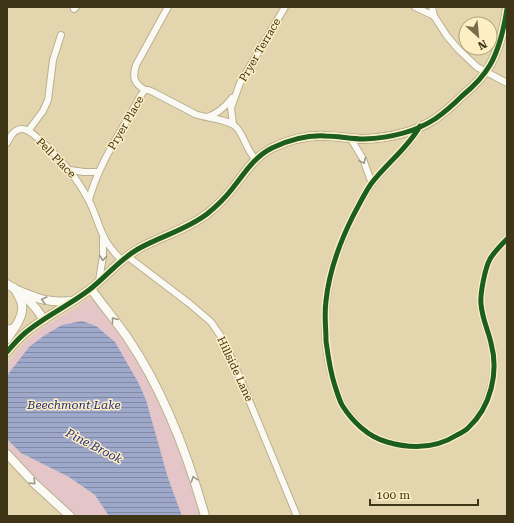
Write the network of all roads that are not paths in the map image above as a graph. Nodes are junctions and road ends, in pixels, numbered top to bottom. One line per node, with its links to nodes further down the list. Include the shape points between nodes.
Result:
1 (168, 7): 10 (street, via 134,70 135,80)
2 (285, 7): 11 (street, Pryer Terrace)
3 (415, 7): 6 (street)
4 (432, 7): 6 (street)
5 (507, 9): 8 (street, via 496,51)
6 (434, 16): 8 (street, via 458,50)
7 (61, 35): 15 (street, via 52,60 48,100)
8 (486, 71): 9 (street); 14 (street, via 447,110)
9 (507, 83)
10 (145, 90): 12 (street, Pryer Place, via 195,114); 20 (street, Pryer Place)
11 (236, 94): 12 (street, Pryer Terrace, via 223,108); 13 (street, Pryer Terrace, via 231,108)
12 (207, 117): 13 (street, Pryer Place)
13 (233, 124): 18 (street, via 238,128)
14 (420, 126): 16 (street, via 381,137); 21 (street, via 407,145)
15 (28, 131): 17 (street, Pell Place, via 16,130); 19 (street, Pell Place)
16 (351, 139): 18 (street, via 303,137 264,152); 21 (street, one-way to 21, via 363,159)
17 (7, 143)
18 (255, 159): 25 (street, via 233,188 202,218)
19 (70, 170): 20 (street); 22 (street, Pell Place)
20 (99, 172): 22 (street, Pryer Place)
21 (372, 184): 24 (street, via 349,225 333,263 325,323 330,373 341,403 367,433 384,442 415,447 449,440 467,429 484,408 492,386 494,370 492,344 481,303 485,270 490,258)
22 (89, 200): 23 (street, Pell Place)
23 (103, 234): 25 (street, Pell Place, via 108,244); 26 (street, Pell Place, one-way to 26)
24 (507, 239)
25 (124, 258): 26 (street); 37 (street, Hillside Lane, via 190,304 210,322 222,338)
26 (100, 281): 28 (street)
27 (12, 287): 29 (street, one-way to 27, via 44,301); 30 (street, via 27,299); 31 (street, via 22,308 21,316)
28 (91, 289): 29 (street); 36 (street, one-way to 28, via 188,462 166,406 129,340)
29 (73, 301): 30 (street)
30 (44, 320): 33 (street, via 24,334)
31 (11, 328): 32 (street)
32 (7, 339)
33 (7, 352)
34 (7, 454): 35 (street, one-way to 35)
35 (70, 516)
36 (205, 516)
37 (297, 516)

